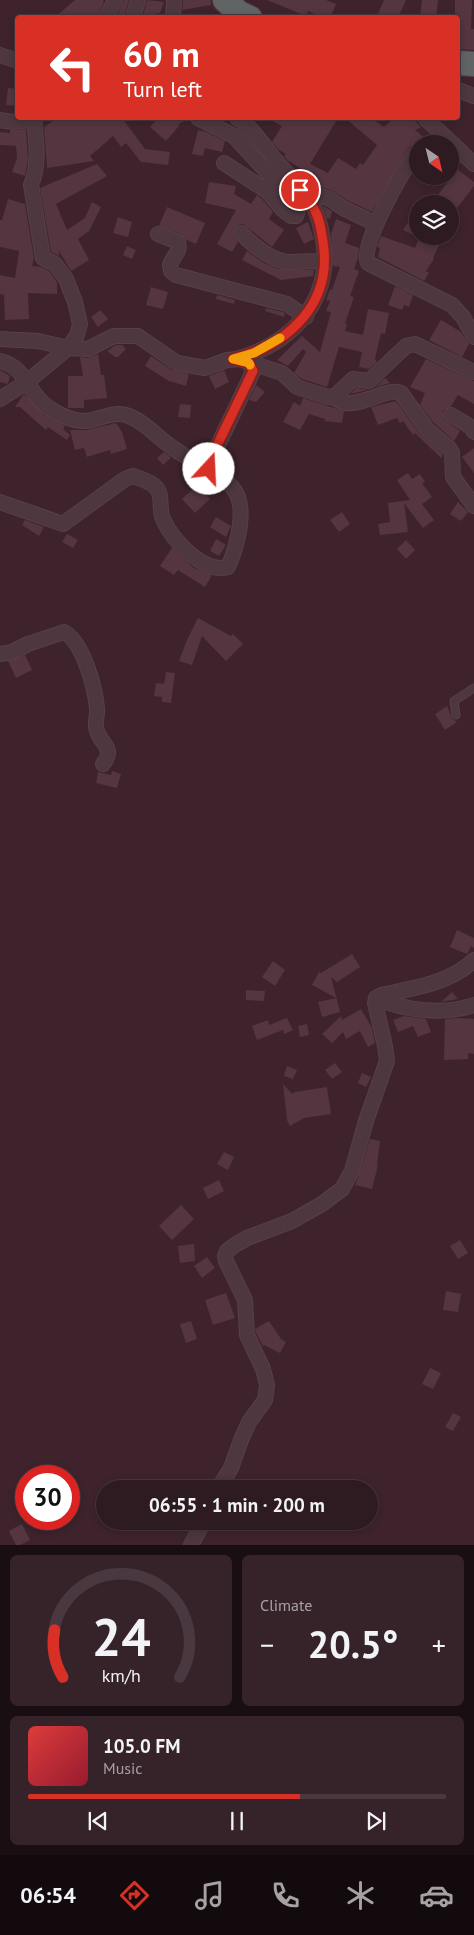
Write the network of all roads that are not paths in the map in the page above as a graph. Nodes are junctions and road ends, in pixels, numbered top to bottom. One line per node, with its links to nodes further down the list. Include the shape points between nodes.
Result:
1 (115, 0): 5 (street)
2 (138, 0): 6 (street)
3 (174, 0): 7 (street)
4 (225, 0): 8 (highway)
5 (108, 15)
6 (134, 15)
7 (173, 15)
8 (242, 15)
9 (0, 55): 10 (street)
10 (15, 60)
11 (460, 63): 12 (highway)
12 (474, 64)
13 (460, 91): 14 (street)
14 (474, 96)
15 (0, 120): 16 (street)
16 (29, 120)
17 (35, 120): 32 (street, via 36,175 31,185 43,258 55,264 66,279 80,324)
18 (202, 120): 21 (street, via 234,136 295,204 296,216 282,210 266,191)
19 (241, 120): 24 (street)
20 (426, 120): 23 (street)
21 (224, 163)
22 (409, 163): 25 (street)
23 (474, 164)
24 (304, 195): 25 (street, via 312,193 330,199); 28 (street, via 320,222)
25 (376, 224): 30 (street, via 366,252 368,263 452,305)
26 (241, 233): 28 (street, via 275,259)
27 (158, 234): 29 (street, via 178,242 179,251 170,265 176,275 287,304)
28 (324, 262): 29 (street, via 318,295)
29 (306, 316): 33 (street, via 284,336 254,353)
30 (474, 337)
31 (0, 339): 32 (street, via 38,341)
32 (68, 348): 33 (street, via 88,348 114,336 132,336 143,339 177,363 205,368); 37 (street)
33 (233, 359): 35 (street)
34 (0, 361): 37 (street, via 18,369)
35 (249, 363): 38 (street, via 282,373 297,387); 42 (street, via 253,371 208,464)
36 (474, 372): 38 (street, via 411,344 369,381 353,379)
37 (26, 382): 39 (street); 42 (street, via 46,406 65,418 91,420 116,413 127,415 181,454)
38 (332, 397): 44 (street, via 348,403 394,391 401,393 428,429 452,453 453,477)
39 (0, 399)
40 (451, 415): 41 (street)
41 (474, 432)
42 (209, 469): 43 (street, via 233,488 240,508 237,545 228,567 220,569 198,561 188,552 162,518 159,492 155,486 133,476 64,524)
43 (0, 502)
44 (474, 506)
45 (0, 654): 48 (street, via 64,632 71,636 85,662 98,710 98,734 109,749)
46 (474, 688): 47 (lane, via 455,700)
47 (456, 715)
48 (103, 764)
49 (474, 960): 50 (street, via 447,978)
50 (376, 998): 51 (street, via 422,1009); 52 (street, via 386,1061 352,1170 342,1188 292,1221 247,1238 227,1251 225,1256 246,1300 246,1335 263,1369 267,1385 265,1400 240,1440)
51 (474, 1006)
52 (224, 1480)
53 (199, 1530): 54 (street)
54 (191, 1545)

